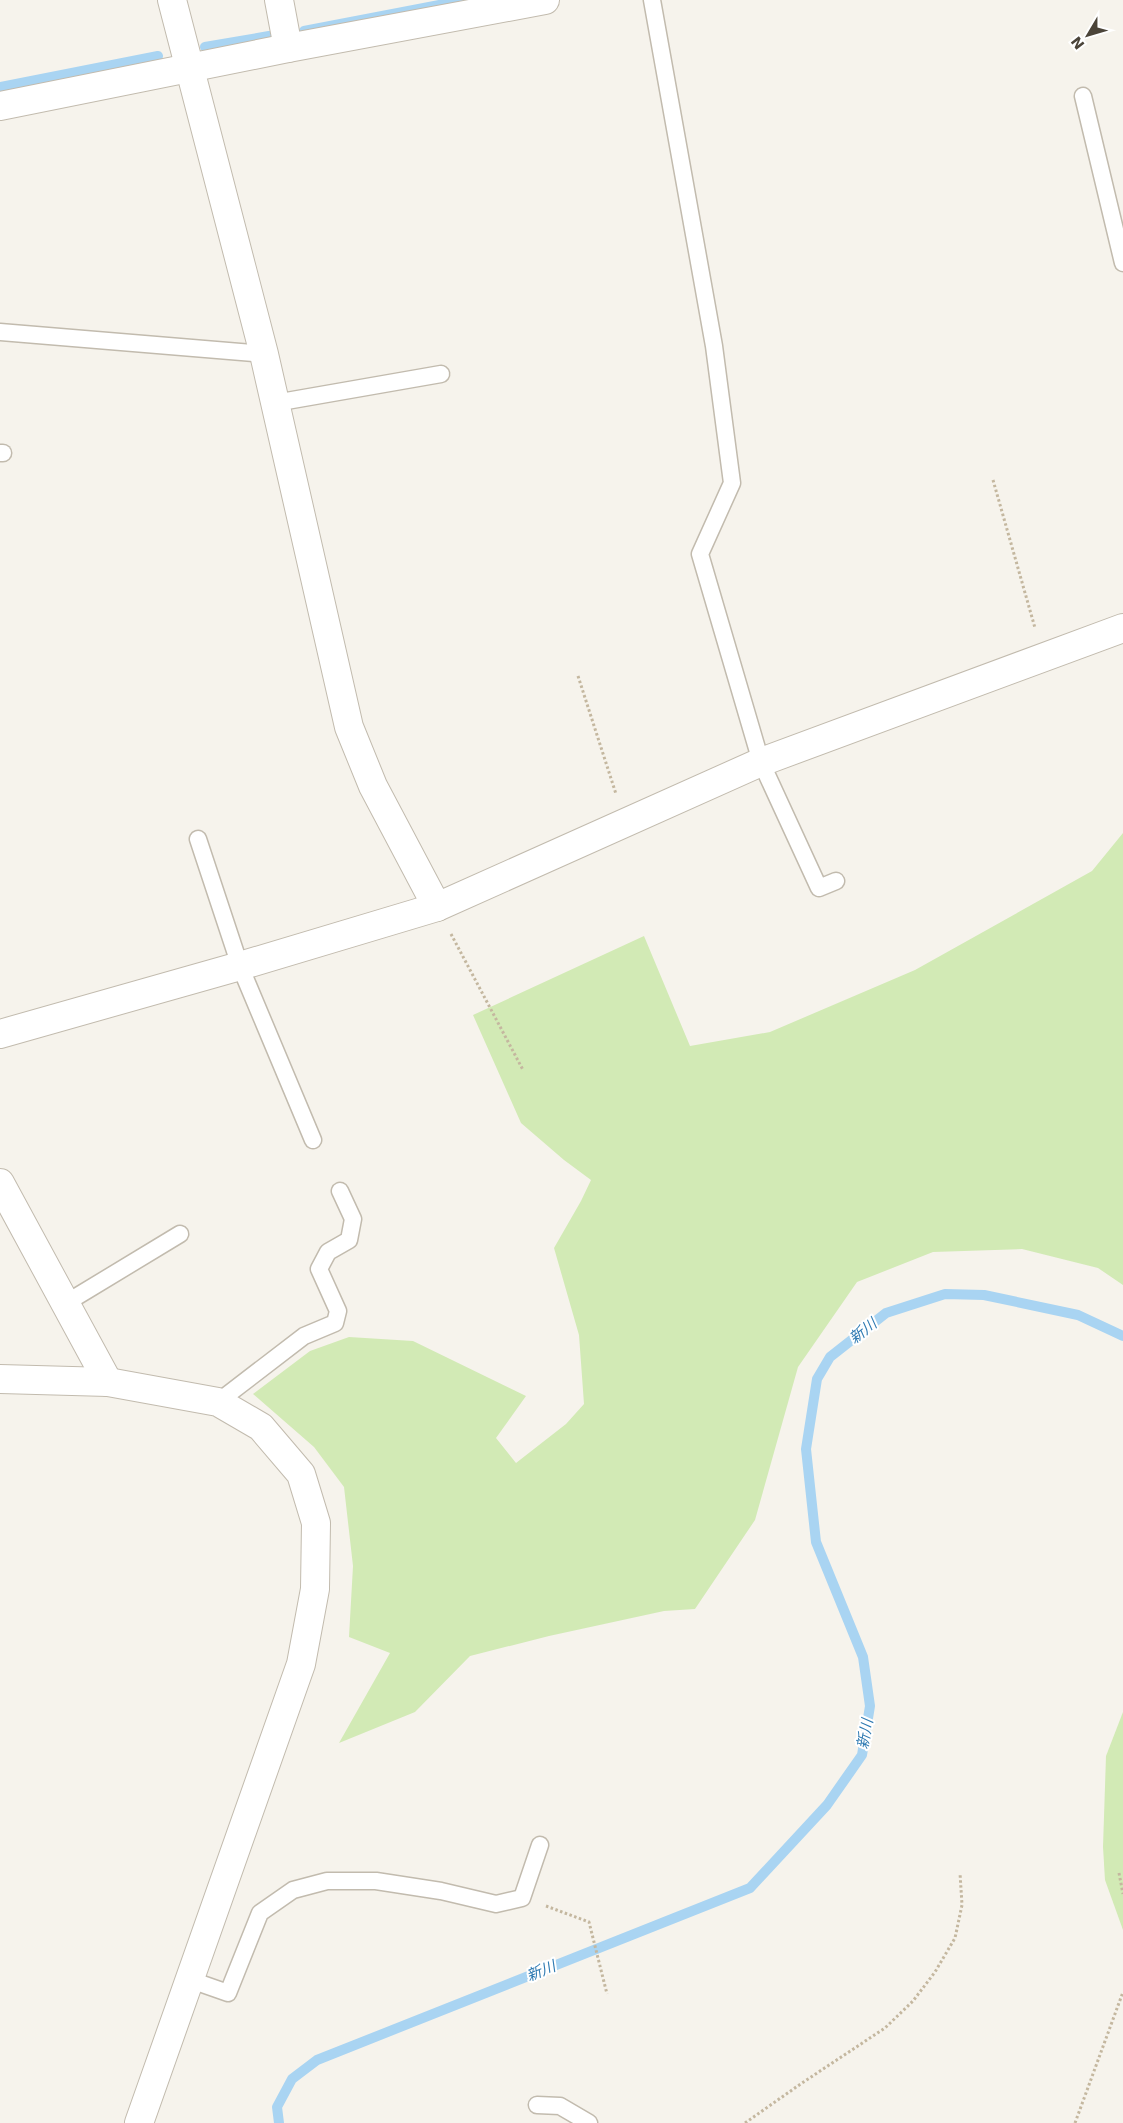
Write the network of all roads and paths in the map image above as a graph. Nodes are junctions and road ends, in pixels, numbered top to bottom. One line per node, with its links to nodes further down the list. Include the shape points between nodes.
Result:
1 (172, 0): 6 (street)
2 (279, 0): 5 (street)
3 (545, 0): 5 (street)
4 (652, 0): 18 (lane, via 714,346 732,483 700,554)
5 (288, 48): 6 (street)
6 (188, 69): 8 (street); 11 (street)
7 (1084, 96): 9 (lane)
8 (0, 106)
9 (1123, 263)
10 (0, 332): 11 (lane)
11 (264, 354): 13 (street)
12 (441, 374): 13 (lane)
13 (275, 403): 22 (street, via 350,727 373,786)
14 (993, 480): 16 (path)
15 (1123, 628): 16 (street)
16 (1044, 658): 18 (street)
17 (578, 676): 19 (path)
18 (761, 762): 19 (street); 21 (lane, via 819,888)
19 (626, 823): 22 (street)
20 (198, 839): 23 (lane)
21 (836, 881)
22 (436, 907): 23 (street); 25 (path)
23 (240, 966): 24 (street); 26 (lane)
24 (0, 1034)
25 (523, 1070)
26 (313, 1140)
27 (0, 1182): 30 (street)
28 (340, 1191): 33 (lane, via 353,1219 349,1240 328,1252 319,1269 338,1312 335,1323 304,1336)
29 (180, 1234): 30 (lane)
30 (66, 1303): 32 (street)
31 (0, 1379): 32 (street)
32 (108, 1382): 33 (street)
33 (218, 1402): 39 (street, via 261,1426 301,1474 316,1523 315,1589 301,1664)
34 (540, 1845): 38 (lane)
35 (960, 1873): 45 (path, via 962,1906 955,1938 913,2001 885,2028)
36 (1119, 1873): 37 (path)
37 (1123, 1894)
38 (522, 1898): 39 (lane, via 496,1904 376,1881 327,1881 293,1890 260,1913 228,1993); 41 (path, via 588,1922)
39 (188, 1979): 43 (street)
40 (1123, 1992): 46 (path)
41 (607, 1994)
42 (537, 2105): 44 (lane, via 560,2106)
43 (139, 2123)
44 (589, 2123)
45 (745, 2123)
46 (1075, 2123)

